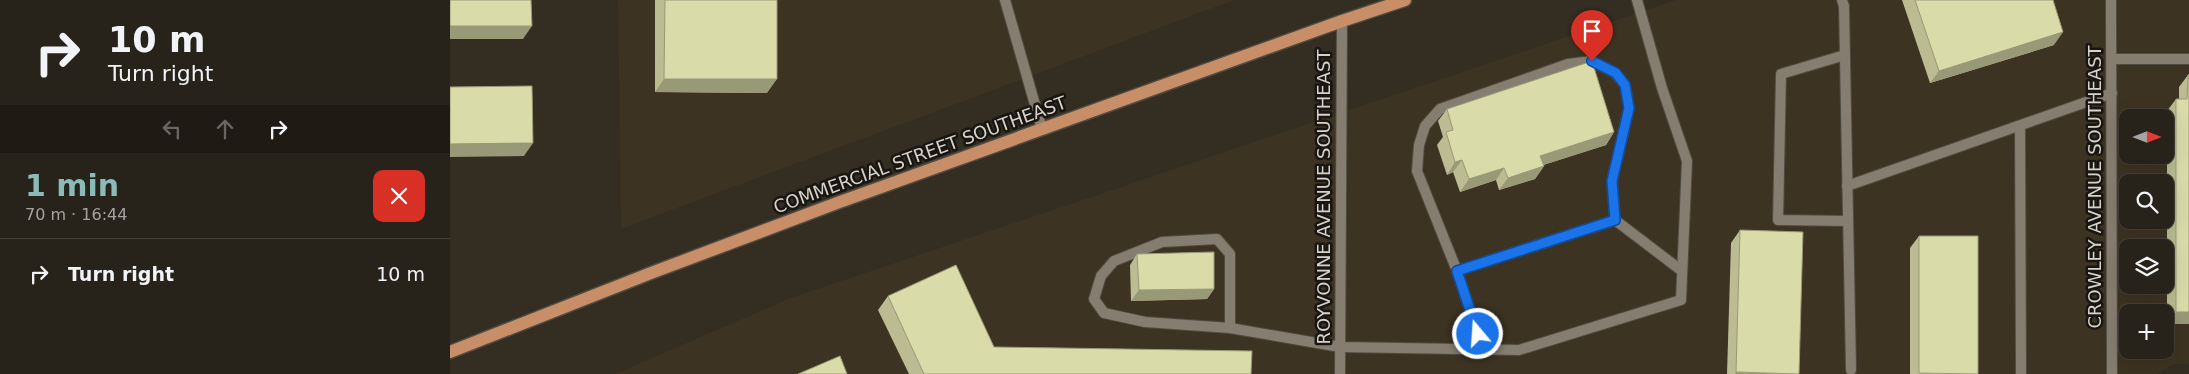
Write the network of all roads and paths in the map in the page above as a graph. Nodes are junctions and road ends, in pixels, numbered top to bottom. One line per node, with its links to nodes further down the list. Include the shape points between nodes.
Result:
1 (1005, 0): 12 (street)
2 (1405, 0): 6 (main road, COMMERCIAL STREET SOUTHEAST)
3 (1636, 0): 17 (street, via 1688,161)
4 (1842, 0): 7 (street)
5 (2111, 0): 8 (street, CROWLEY AVENUE SOUTHEAST)
6 (1342, 20): 12 (main road, COMMERCIAL STREET SOUTHEAST); 19 (street, ROYVONNE AVENUE SOUTHEAST)
7 (1844, 55): 13 (street); 15 (street, via 1781,74 1778,220)
8 (2112, 59): 9 (street); 10 (street, CROWLEY AVENUE SOUTHEAST)
9 (2189, 59)
10 (2112, 93): 11 (street); 25 (street, CROWLEY AVENUE SOUTHEAST)
11 (2020, 126): 13 (street); 24 (street)
12 (1042, 129): 21 (main road, COMMERCIAL STREET SOUTHEAST, via 651,272)
13 (1847, 186): 15 (street)
14 (1615, 220): 16 (street); 16 (street, via 1612,181 1629,108 1625,85 1616,73 1592,61 1568,64 1440,109 1426,126 1419,144 1417,171); 17 (street)
15 (1848, 221): 22 (street)
16 (1457, 271): 20 (street)
17 (1682, 271): 20 (street, via 1681,300 1519,350)
18 (1230, 328): 18 (street, via 1230,254 1217,239 1162,242 1114,261 1101,276 1094,300 1104,313 1146,322); 19 (street)
19 (1340, 347): 20 (street); 23 (street, ROYVONNE AVENUE SOUTHEAST)
20 (1483, 349)
21 (450, 352)
22 (1851, 370)
23 (1340, 374)
24 (2022, 374)
25 (2112, 374)

